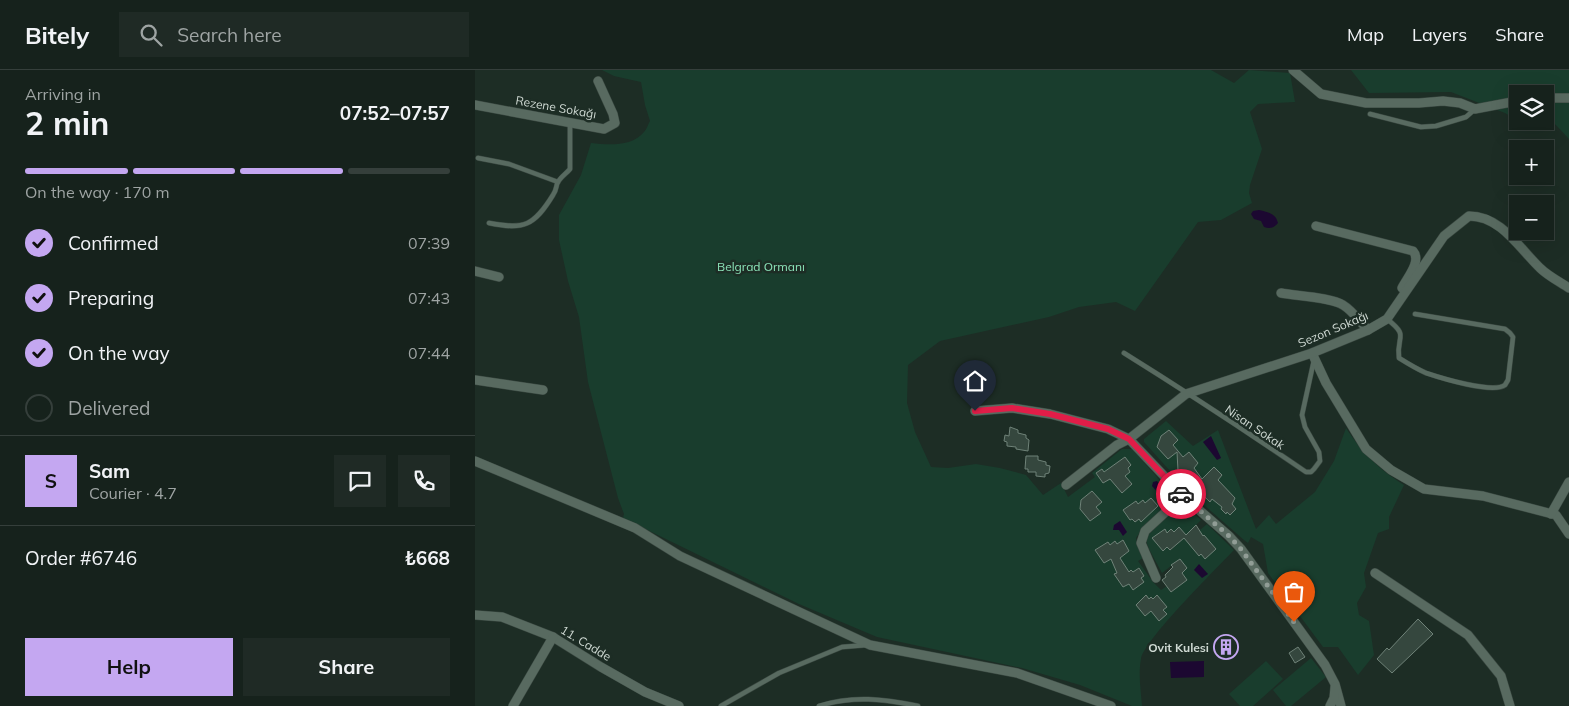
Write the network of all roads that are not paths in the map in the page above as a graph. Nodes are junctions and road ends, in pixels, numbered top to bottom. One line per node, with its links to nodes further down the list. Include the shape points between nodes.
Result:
1 (1293, 70): 7 (street, via 1321,94 1334,98 1366,103 1443,102)
2 (598, 81): 9 (street, Rezene Sokağı, via 615,123 604,129)
3 (1554, 98): 4 (street)
4 (1569, 98)
5 (1509, 103): 7 (street)
6 (475, 105): 9 (street, Rezene Sokağı)
7 (1475, 109): 8 (lane, via 1466,117 1421,127)
8 (1370, 114)
9 (569, 123): 11 (lane, via 570,169)
10 (478, 158): 11 (lane, via 509,164)
11 (558, 182): 12 (lane, via 555,193 535,218 523,226 510,227)
12 (489, 222)
13 (1316, 226): 20 (street, via 1416,254 1416,261 1391,308)
14 (475, 271): 15 (street)
15 (499, 277)
16 (1569, 288): 19 (street, Sezon Sokağı, via 1541,269 1515,240 1492,223 1469,216 1444,236)
17 (1281, 293): 20 (street, via 1335,301 1353,313)
18 (1415, 314): 19 (lane, via 1505,329 1511,333 1505,385 1496,389 1463,383 1407,363 1399,358 1400,330)
19 (1387, 319): 20 (street, Sezon Sokağı)
20 (1366, 329): 22 (street, Sezon Sokağı)
21 (1123, 353): 25 (lane)
22 (1313, 356): 25 (street, Sezon Sokağı); 25 (lane, Nisan Sokak, via 1303,416 1305,427 1319,452 1320,461 1311,472 1280,456 1239,426); 33 (street, via 1366,449 1391,470 1424,489 1483,496)
23 (475, 380): 24 (street)
24 (543, 390)
25 (1185, 394): 27 (street, Sezon Sokağı)
26 (975, 411): 27 (street, via 1012,408 1050,414 1108,429)
27 (1129, 439): 31 (street, Sezon Sokağı, via 1117,444); 32 (street)
28 (475, 454): 29 (street)
29 (475, 461): 39 (street, via 635,528 680,556)
30 (1569, 482): 33 (street)
31 (1066, 485)
32 (1183, 496): 36 (street, via 1142,538 1141,543); 40 (street, via 1241,549 1325,665)
33 (1551, 514): 34 (street, via 1556,515)
34 (1569, 534)
35 (1375, 574): 49 (street, via 1468,636 1501,676)
36 (1156, 578)
37 (475, 615): 38 (street, 11. Cadde, via 502,617)
38 (553, 638): 42 (street); 43 (street, 11. Cadde, via 645,692)
39 (870, 645): 41 (street, via 1017,673); 44 (lane, via 842,647 779,672)
40 (1335, 684): 47 (street); 48 (street)
41 (1107, 705)
42 (513, 706)
43 (679, 706)
44 (721, 706)
45 (819, 706): 46 (lane, via 875,698)
46 (918, 706)
47 (1331, 706): 48 (street)
48 (1339, 706)
49 (1510, 706)

